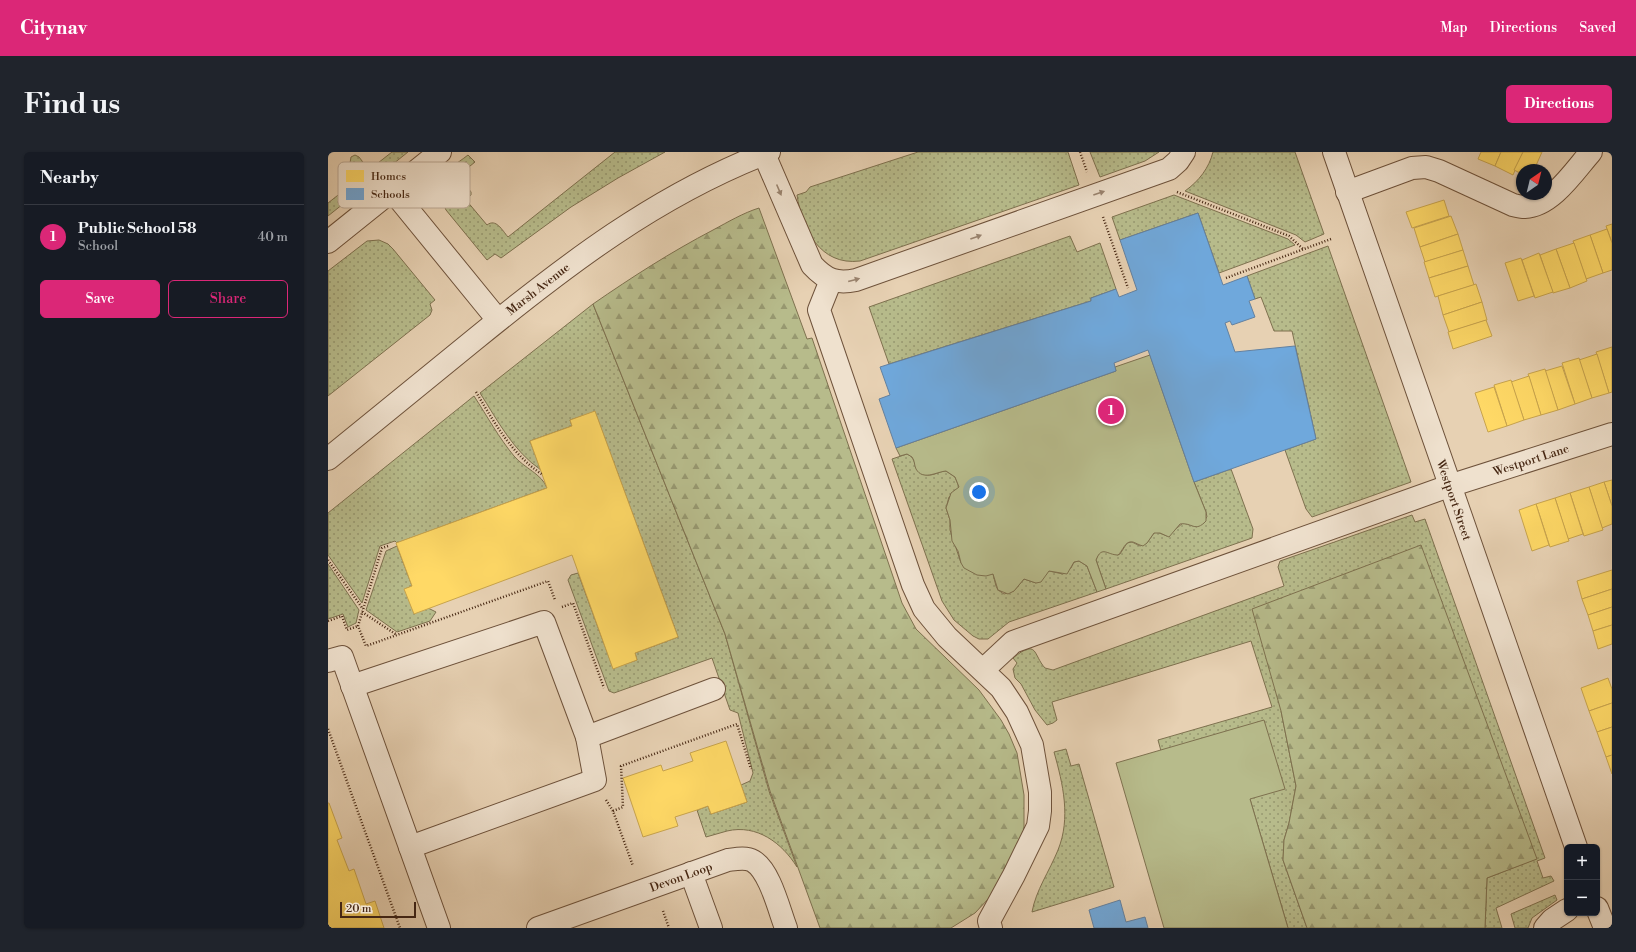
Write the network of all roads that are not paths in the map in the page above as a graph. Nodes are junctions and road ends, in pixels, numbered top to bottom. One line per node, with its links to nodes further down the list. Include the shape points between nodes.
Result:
1 (440, 152): 6 (street)
2 (1184, 152): 11 (street, one-way to 2, via 856,280 1168,169)
3 (1334, 152): 7 (street, Westport Street)
4 (1591, 152): 7 (street, via 1556,192 1542,202 1525,207 1513,205 1439,171 1426,168 1412,168)
5 (766, 153): 11 (street, one-way to 11, via 812,265 820,274); 12 (street, Marsh Avenue, via 662,203 599,243)
6 (427, 162)
7 (1347, 192): 15 (street, Westport Street)
8 (370, 208): 10 (street)
9 (407, 208): 12 (street)
10 (328, 242)
11 (832, 280): 17 (street, via 819,310 913,585 924,609 947,638)
12 (498, 320): 14 (street, Marsh Avenue)
13 (1612, 434): 15 (street, Westport Lane)
14 (328, 459)
15 (1449, 486): 17 (street, Westport Lane, via 1013,642); 21 (street, Westport Street)
16 (328, 662): 18 (street, via 342,656)
17 (983, 670): 26 (street, via 1002,688 1017,712 1031,742 1040,792 1038,826)
18 (352, 686): 20 (street, via 544,622); 22 (street)
19 (714, 689): 20 (street)
20 (587, 737): 22 (street, via 595,780)
21 (1575, 844)
22 (410, 847): 27 (street)
23 (691, 873): 28 (street, Devon Loop); 29 (street); 30 (street, Devon Loop, via 728,860 752,861 768,880)
24 (1564, 912): 31 (street)
25 (1600, 916): 32 (street)
26 (987, 926)
27 (439, 928)
28 (538, 928)
29 (711, 928)
30 (786, 928)
31 (1545, 928)
32 (1605, 928)

